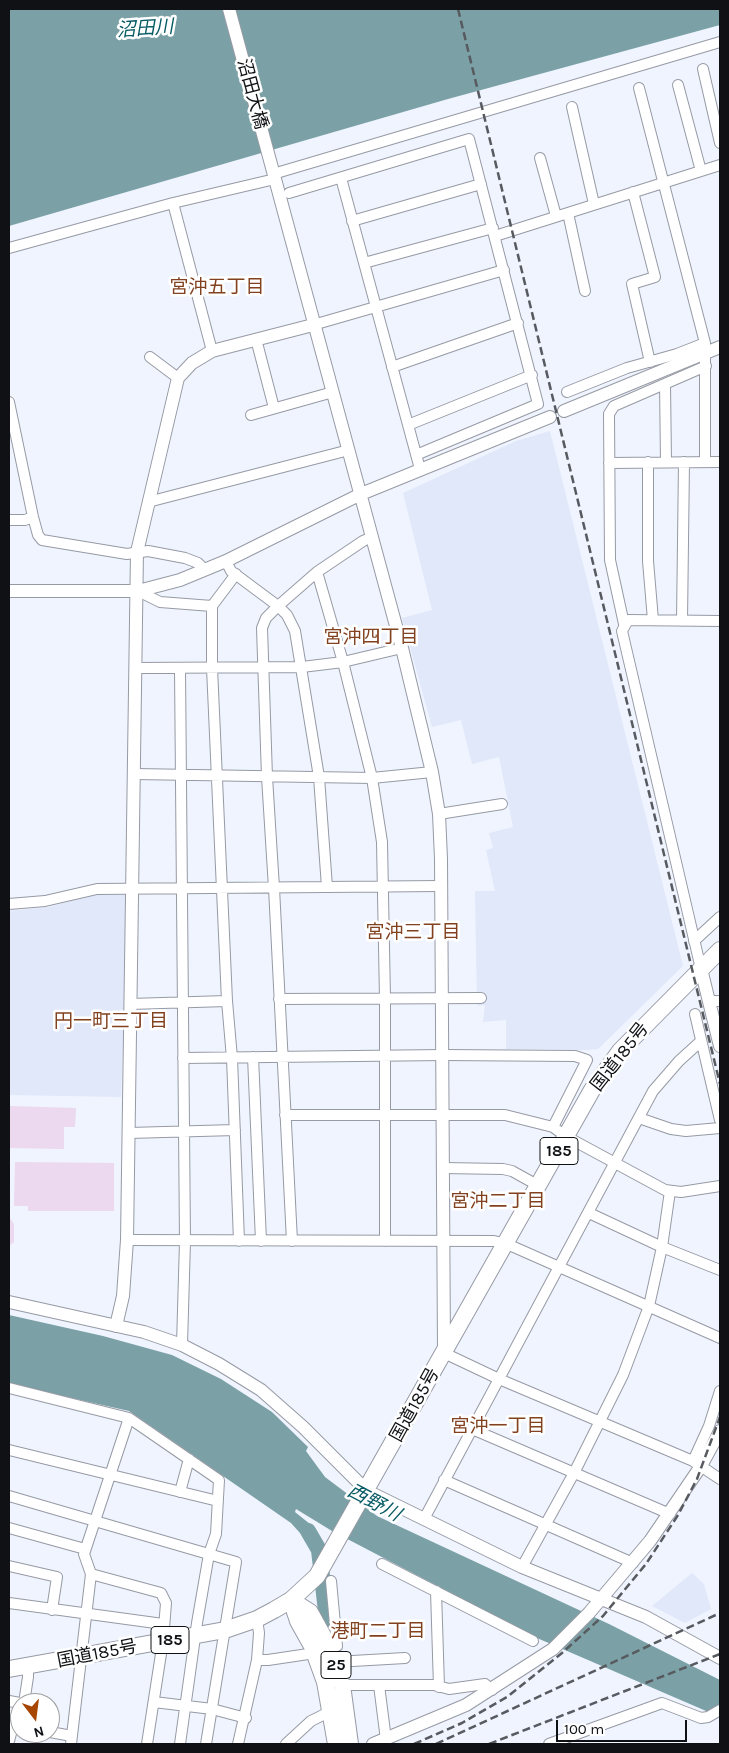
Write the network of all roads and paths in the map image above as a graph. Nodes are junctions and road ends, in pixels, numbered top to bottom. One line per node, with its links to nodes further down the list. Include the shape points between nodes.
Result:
1 (229, 9): 11 (street, 沼田大橋)
2 (720, 42): 11 (street)
3 (703, 69): 7 (street)
4 (678, 85): 10 (street)
5 (639, 88): 13 (street)
6 (572, 107): 17 (street)
7 (720, 144)
8 (540, 158): 20 (street)
9 (720, 165): 10 (street)
10 (701, 171): 13 (street)
11 (274, 175): 18 (street); 29 (street, 沼田大橋)
12 (341, 178): 14 (street, via 469,140); 16 (street); 21 (street)
13 (664, 183): 15 (street); 32 (street)
14 (481, 184): 21 (street); 22 (street)
15 (634, 192): 17 (street); 35 (street, via 655,278 632,284)
16 (289, 194)
17 (594, 204): 19 (street)
18 (174, 207): 23 (street); 33 (street)
19 (568, 213): 20 (street); 26 (street)
20 (556, 216): 22 (street)
21 (352, 221): 24 (street)
22 (494, 232): 24 (street); 25 (street)
23 (9, 248)
24 (364, 264): 27 (street)
25 (504, 270): 27 (street); 28 (street)
26 (585, 291)
27 (376, 307): 29 (street); 37 (street)
28 (518, 323): 37 (street); 38 (street)
29 (313, 325): 30 (street); 41 (street, 沼田大橋)
30 (256, 339): 33 (street); 44 (street)
31 (720, 347): 32 (street)
32 (705, 348): 35 (street); 36 (street); 45 (street)
33 (212, 351): 39 (street, via 192,363)
34 (150, 357): 39 (street)
35 (650, 362): 42 (street)
36 (706, 366): 40 (street); 55 (street)
37 (392, 367): 49 (street)
38 (532, 375): 49 (street); 51 (street, via 538,404)
39 (178, 378): 60 (street)
40 (666, 384): 53 (street); 57 (street, via 614,406 609,414)
41 (332, 392): 44 (street); 50 (street, 沼田大橋)
42 (567, 392)
43 (9, 402): 48 (street)
44 (274, 408): 46 (street)
45 (564, 411)
46 (251, 415)
47 (550, 417): 58 (street)
48 (11, 424): 61 (street)
49 (408, 425): 51 (street)
50 (349, 450): 59 (street, 沼田大橋); 60 (street)
51 (416, 455): 58 (street)
52 (648, 462): 53 (street); 57 (street); 73 (street, via 648,561)
53 (666, 462): 54 (street)
54 (684, 462): 55 (street); 74 (street)
55 (705, 462): 56 (street)
56 (720, 462)
57 (609, 463): 76 (street, via 610,560)
58 (420, 469): 59 (street)
59 (361, 494): 63 (street, 沼田大橋); 65 (street)
60 (148, 502): 64 (street)
61 (33, 517): 62 (street); 64 (street, via 38,535 46,542 127,554)
62 (9, 520)
63 (372, 537): 67 (street); 77 (street, 沼田大橋)
64 (137, 552): 66 (street, via 185,558); 70 (street)
65 (226, 561): 66 (street); 68 (street)
66 (206, 570): 70 (street)
67 (318, 572): 72 (street); 78 (street)
68 (236, 574): 71 (street); 72 (street)
69 (9, 591): 70 (street)
70 (138, 591): 71 (street, via 160,602); 81 (street)
71 (212, 606): 83 (street)
72 (278, 606): 79 (street, via 266,618 262,628); 80 (street, via 295,631)
73 (653, 620): 74 (street); 76 (street, via 628,620)
74 (682, 621): 75 (street)
75 (720, 621)
76 (624, 624): 102 (street, via 622,631)
77 (402, 648): 78 (street); 84 (street, 沼田大橋)
78 (343, 662): 80 (street); 90 (street)
79 (262, 667): 80 (street); 83 (street); 88 (street)
80 (302, 667): 89 (street)
81 (136, 668): 82 (street); 85 (street)
82 (180, 668): 83 (street); 86 (street)
83 (212, 668): 87 (street)
84 (432, 772): 90 (street); 92 (street, 沼田大橋)
85 (135, 774): 86 (street); 99 (street)
86 (180, 775): 87 (street); 96 (street)
87 (218, 776): 88 (street); 97 (street)
88 (266, 776): 89 (street); 98 (street)
89 (319, 777): 90 (street); 95 (street)
90 (372, 778): 93 (street, via 382,842)
91 (502, 804): 92 (street)
92 (439, 814): 94 (street, 沼田大橋)
93 (383, 886): 94 (street); 95 (street); 109 (street)
94 (440, 886): 106 (street, 沼田大橋)
95 (327, 887): 98 (street)
96 (181, 888): 97 (street); 99 (street); 112 (street)
97 (223, 888): 98 (street); 110 (street)
98 (274, 888): 108 (street)
99 (133, 889): 100 (street, via 97,889 45,901); 113 (street)
100 (9, 904)
101 (720, 917): 102 (street)
102 (694, 942): 105 (street)
103 (720, 950): 105 (main road, 国道185号 / 185)
104 (720, 956): 105 (main road, 国道185号 / 185)
105 (701, 969): 111 (street); 133 (main road, 国道185号 / 185, via 620,1051 592,1090)
106 (441, 998): 107 (street); 109 (street); 117 (street, 沼田大橋)
107 (481, 998)
108 (279, 999): 109 (street); 120 (street)
109 (385, 999): 118 (street)
110 (227, 1001): 112 (street); 122 (street)
111 (715, 1001): 116 (street)
112 (182, 1002): 113 (street); 121 (street)
113 (130, 1004): 132 (street)
114 (695, 1014): 115 (street)
115 (701, 1041): 126 (street, via 653,1091); 127 (street)
116 (720, 1046)
117 (444, 1055): 118 (street); 123 (street, 沼田大橋); 128 (street, via 575,1056 587,1060)
118 (384, 1056): 120 (street); 124 (street)
119 (253, 1057): 120 (street); 122 (street); 143 (street)
120 (282, 1057): 125 (street)
121 (183, 1058): 122 (street); 131 (street)
122 (232, 1058): 130 (street)
123 (443, 1114): 124 (street); 128 (street, via 505,1115); 135 (street, 沼田大橋)
124 (385, 1115): 125 (street); 145 (street)
125 (285, 1116): 144 (street)
126 (639, 1118): 129 (street, via 686,1131); 134 (street)
127 (720, 1120)
128 (553, 1127): 133 (street)
129 (720, 1128)
130 (235, 1130): 131 (street); 142 (street)
131 (184, 1131): 132 (street); 141 (street)
132 (129, 1132): 140 (street)
133 (566, 1137): 134 (street); 136 (main road, 国道185号 / 185)
134 (615, 1163): 138 (street); 139 (street)
135 (443, 1168): 136 (street, via 503,1169); 146 (street, 沼田大橋)
136 (539, 1186): 147 (main road, 国道185号 / 185)
137 (720, 1186): 138 (street)
138 (670, 1191): 148 (street)
139 (589, 1213): 148 (street); 149 (street)
140 (127, 1240): 141 (street); 153 (street, via 123,1296)
141 (185, 1241): 142 (street); 155 (street)
142 (239, 1241): 143 (street)
143 (261, 1241): 144 (street)
144 (292, 1241): 145 (street)
145 (385, 1241): 146 (street)
146 (443, 1241): 147 (street); 156 (street, 沼田大橋)
147 (507, 1244): 149 (street); 156 (main road, 国道185号 / 185)
148 (662, 1247): 150 (street); 152 (street)
149 (558, 1268): 152 (street); 157 (street)
150 (720, 1270)
151 (9, 1302): 153 (street)
152 (649, 1306): 154 (street); 161 (street, via 623,1375)
153 (116, 1326): 155 (street)
154 (720, 1338)
155 (182, 1346): 173 (street, via 219,1364 260,1390 304,1427)
156 (444, 1353): 157 (street); 173 (main road, 国道185号 / 185)
157 (499, 1379): 161 (street); 162 (street)
158 (9, 1388): 160 (street)
159 (720, 1391): 166 (street)
160 (129, 1418): 165 (street); 168 (street)
161 (600, 1422): 166 (street); 167 (street)
162 (472, 1429): 167 (street); 170 (street)
163 (720, 1431): 166 (street)
164 (9, 1450): 168 (street)
165 (189, 1460): 171 (street); 174 (street, via 219,1480)
166 (697, 1464): 169 (street); 175 (street)
167 (574, 1473): 175 (street); 178 (street)
168 (109, 1474): 171 (street); 176 (street)
169 (720, 1478)
170 (444, 1480): 177 (street); 178 (street)
171 (180, 1492): 174 (street)
172 (9, 1496): 176 (street)
173 (364, 1496): 177 (street); 186 (main road, 国道185号 / 185)
174 (218, 1501): 181 (street, via 216,1534)
175 (670, 1514): 182 (street)
176 (94, 1519): 180 (street); 181 (street)
177 (424, 1519): 185 (street)
178 (544, 1524): 182 (street); 185 (street)
179 (9, 1528): 180 (street)
180 (85, 1549): 187 (street)
181 (210, 1554): 196 (street, via 236,1562); 197 (street)
182 (633, 1563): 189 (street)
183 (382, 1564): 188 (street)
184 (9, 1566): 192 (street, via 57,1576)
185 (522, 1567): 189 (street)
186 (325, 1573): 190 (main road, 国道185号 / 185); 200 (street, via 336,1646)
187 (91, 1574): 193 (street); 195 (street, via 161,1594 166,1603)
188 (436, 1591): 199 (street); 209 (street)
189 (600, 1597): 203 (street, via 646,1616); 210 (street, via 589,1613 553,1649)
190 (292, 1600): 194 (main road, 国道185号 / 185); 200 (main road, 25, via 310,1612)
191 (9, 1603): 192 (street)
192 (52, 1610): 193 (street)
193 (86, 1612): 195 (street); 201 (street)
194 (257, 1619): 196 (main road, 国道185号 / 185); 204 (street)
195 (163, 1624): 198 (street)
196 (225, 1630): 197 (main road, 国道185号 / 185); 214 (street)
197 (196, 1635): 198 (main road, 国道185号 / 185); 213 (street)
198 (163, 1641): 201 (main road, 国道185号 / 185); 212 (street)
199 (532, 1641)
200 (326, 1654): 202 (street); 204 (street); 207 (main road, 25); 216 (main road, 25, via 325,1682)
201 (80, 1657): 205 (main road, 国道185号 / 185); 219 (street)
202 (405, 1658)
203 (720, 1658)
204 (257, 1660): 217 (street)
205 (28, 1666): 206 (main road, 国道185号 / 185); 211 (street)
206 (9, 1669)
207 (342, 1685): 208 (street); 228 (main road, 25)
208 (379, 1685): 209 (street); 220 (street)
209 (439, 1687): 210 (street, via 449,1689 485,1684)
210 (492, 1690): 220 (street)
211 (24, 1693)
212 (154, 1702): 213 (street); 222 (street)
213 (186, 1706): 214 (street); 223 (street)
214 (212, 1709): 217 (street); 224 (street)
215 (720, 1710): 221 (street, via 708,1717 694,1716 662,1704)
216 (331, 1711): 226 (street, via 311,1721); 227 (main road, 25)
217 (246, 1718): 225 (street)
218 (60, 1736): 219 (street)
219 (72, 1740)
220 (386, 1740): 229 (street)
221 (561, 1742): 230 (street)
222 (147, 1744)
223 (180, 1744)
224 (206, 1744)
225 (238, 1744)
226 (286, 1744)
227 (336, 1744)
228 (350, 1744)
229 (373, 1744)
230 (549, 1744)

